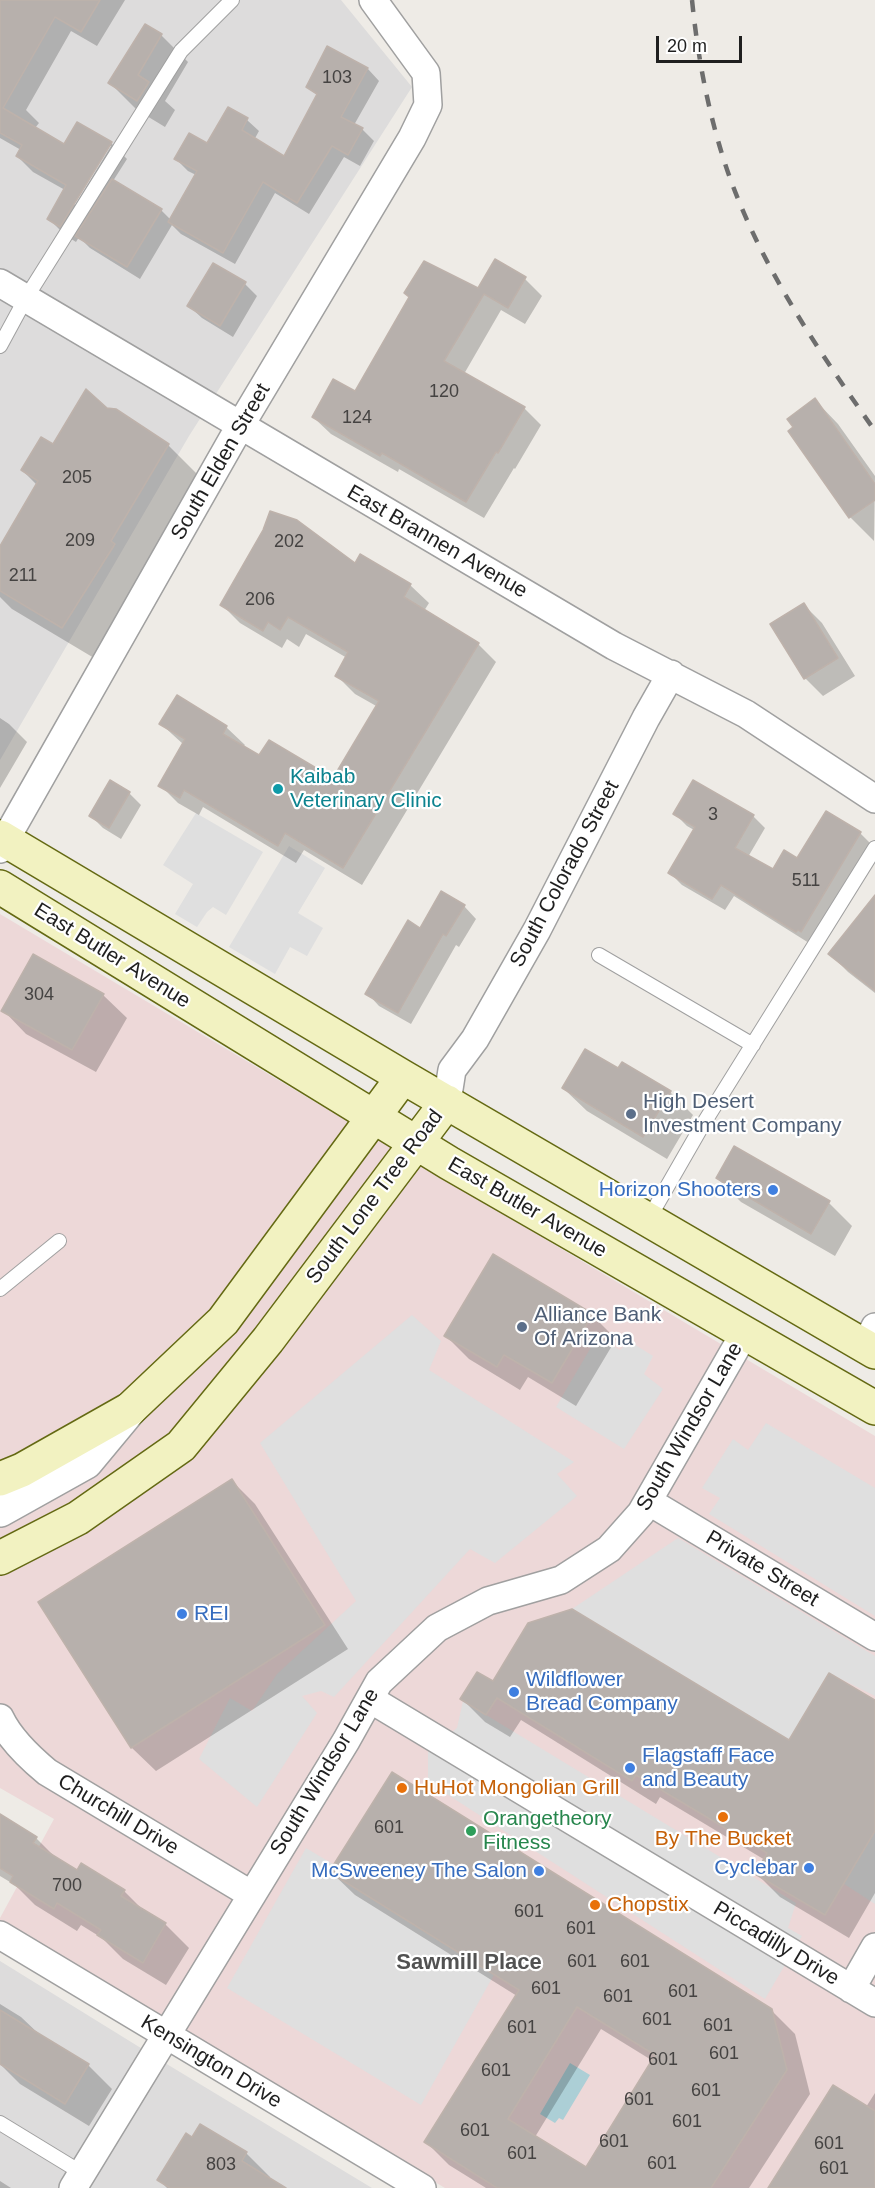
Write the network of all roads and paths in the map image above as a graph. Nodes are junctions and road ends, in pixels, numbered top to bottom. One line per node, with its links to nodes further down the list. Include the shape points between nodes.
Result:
1 (232, 0): 4 (lane, via 181,51)
2 (373, 0): 6 (street, South Elden Street, via 426,73 428,105)
3 (0, 283): 4 (street, East Brannen Avenue)
4 (26, 298): 5 (lane); 6 (street, East Brannen Avenue)
5 (0, 346)
6 (240, 426): 7 (street, East Brannen Avenue, via 614,646); 9 (street, South Elden Street)
7 (670, 674): 8 (street, East Brannen Avenue, via 746,714); 14 (street, South Colorado Street, via 537,930 475,1039)
8 (875, 799)
9 (2, 842): 15 (main road, East Butler Avenue)
10 (875, 849): 13 (lane)
11 (0, 887): 17 (main road, East Butler Avenue)
12 (599, 955): 13 (lane)
13 (753, 1045): 19 (lane)
14 (452, 1070): 15 (street, South Lone Tree Road); 16 (street, South Lone Tree Road)
15 (403, 1077): 16 (main road, East Butler Avenue); 17 (main road)
16 (447, 1102): 18 (main road, South Lone Tree Road); 19 (main road, East Butler Avenue)
17 (373, 1116): 18 (main road, East Butler Avenue); 25 (main road, via 223,1321)
18 (416, 1143): 22 (main road, East Butler Avenue); 29 (main road, South Lone Tree Road, via 268,1340 181,1446 78,1518)
19 (648, 1220): 23 (main road, East Butler Avenue)
20 (59, 1241): 21 (lane)
21 (0, 1289)
22 (744, 1334): 24 (main road, East Butler Avenue); 27 (street, South Windsor Lane)
23 (871, 1342)
24 (875, 1408)
25 (130, 1409): 26 (main road); 28 (street, via 86,1462)
26 (0, 1479)
27 (648, 1501): 30 (street, Private Street); 31 (street, South Windsor Lane, via 609,1549 561,1580 488,1600 437,1628 379,1682)
28 (0, 1510)
29 (0, 1558)
30 (875, 1637)
31 (369, 1699): 33 (street, South Windsor Lane); 36 (street, Piccadilly Drive)
32 (0, 1718): 33 (street, Churchill Drive, via 46,1772)
33 (252, 1895): 38 (street, South Windsor Lane)
34 (0, 1935): 38 (street, Kensington Drive)
35 (875, 1947): 36 (street)
36 (851, 1989): 37 (street, Piccadilly Drive)
37 (875, 2003)
38 (166, 2035): 40 (street, South Windsor Lane); 41 (street, Kensington Drive)
39 (0, 2123): 40 (lane)
40 (78, 2180)
41 (422, 2188)

